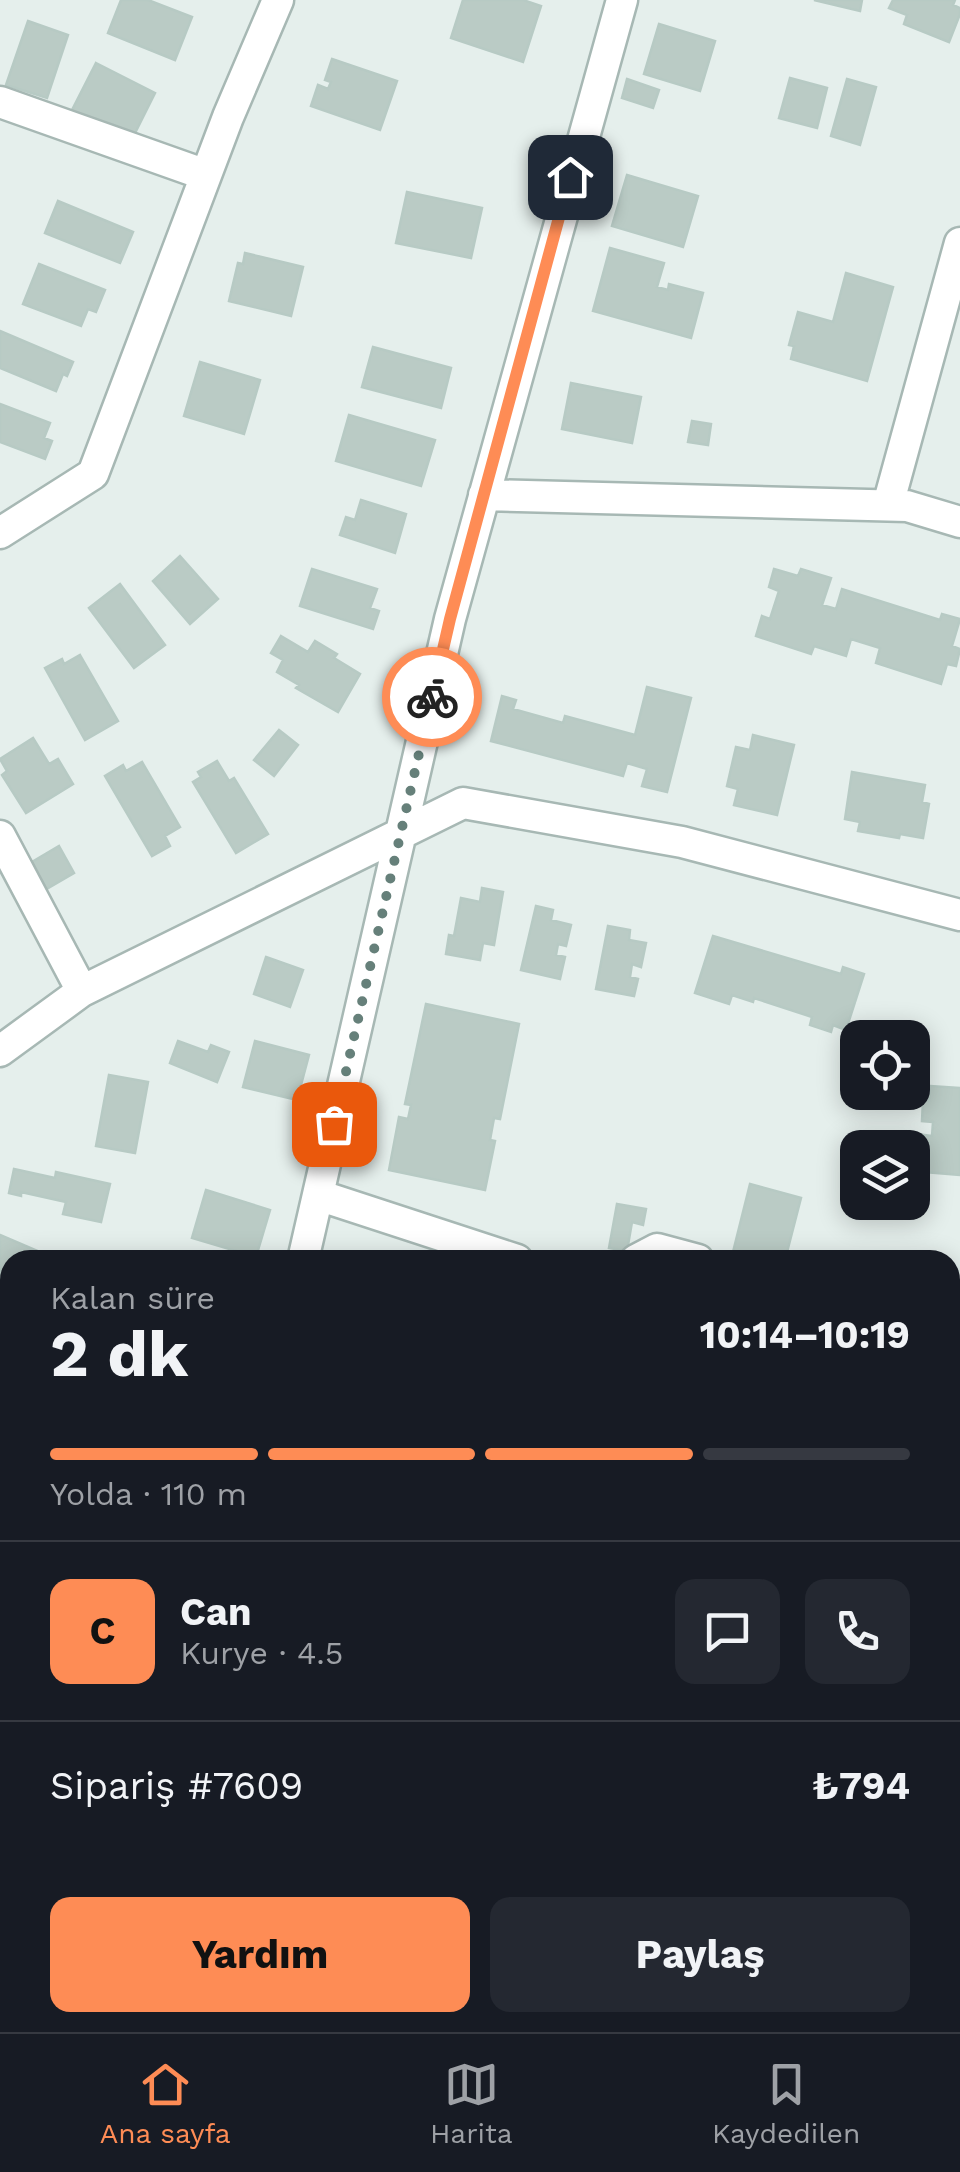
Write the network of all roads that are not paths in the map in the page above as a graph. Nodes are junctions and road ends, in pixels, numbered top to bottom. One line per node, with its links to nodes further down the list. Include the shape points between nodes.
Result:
1 (278, 0): 4 (street)
2 (622, 0): 6 (street)
3 (0, 102): 4 (street)
4 (206, 176): 9 (street, via 93,474)
5 (960, 243): 7 (street)
6 (484, 495): 7 (street); 11 (street)
7 (888, 505): 8 (street)
8 (960, 522)
9 (0, 533)
10 (0, 836): 13 (street)
11 (400, 837): 12 (street, via 463,804 682,842); 13 (street); 15 (street)
12 (960, 915)
13 (82, 991): 14 (street)
14 (0, 1051)
15 (318, 1195): 16 (street); 17 (street)
16 (305, 1250)
17 (487, 1250)

